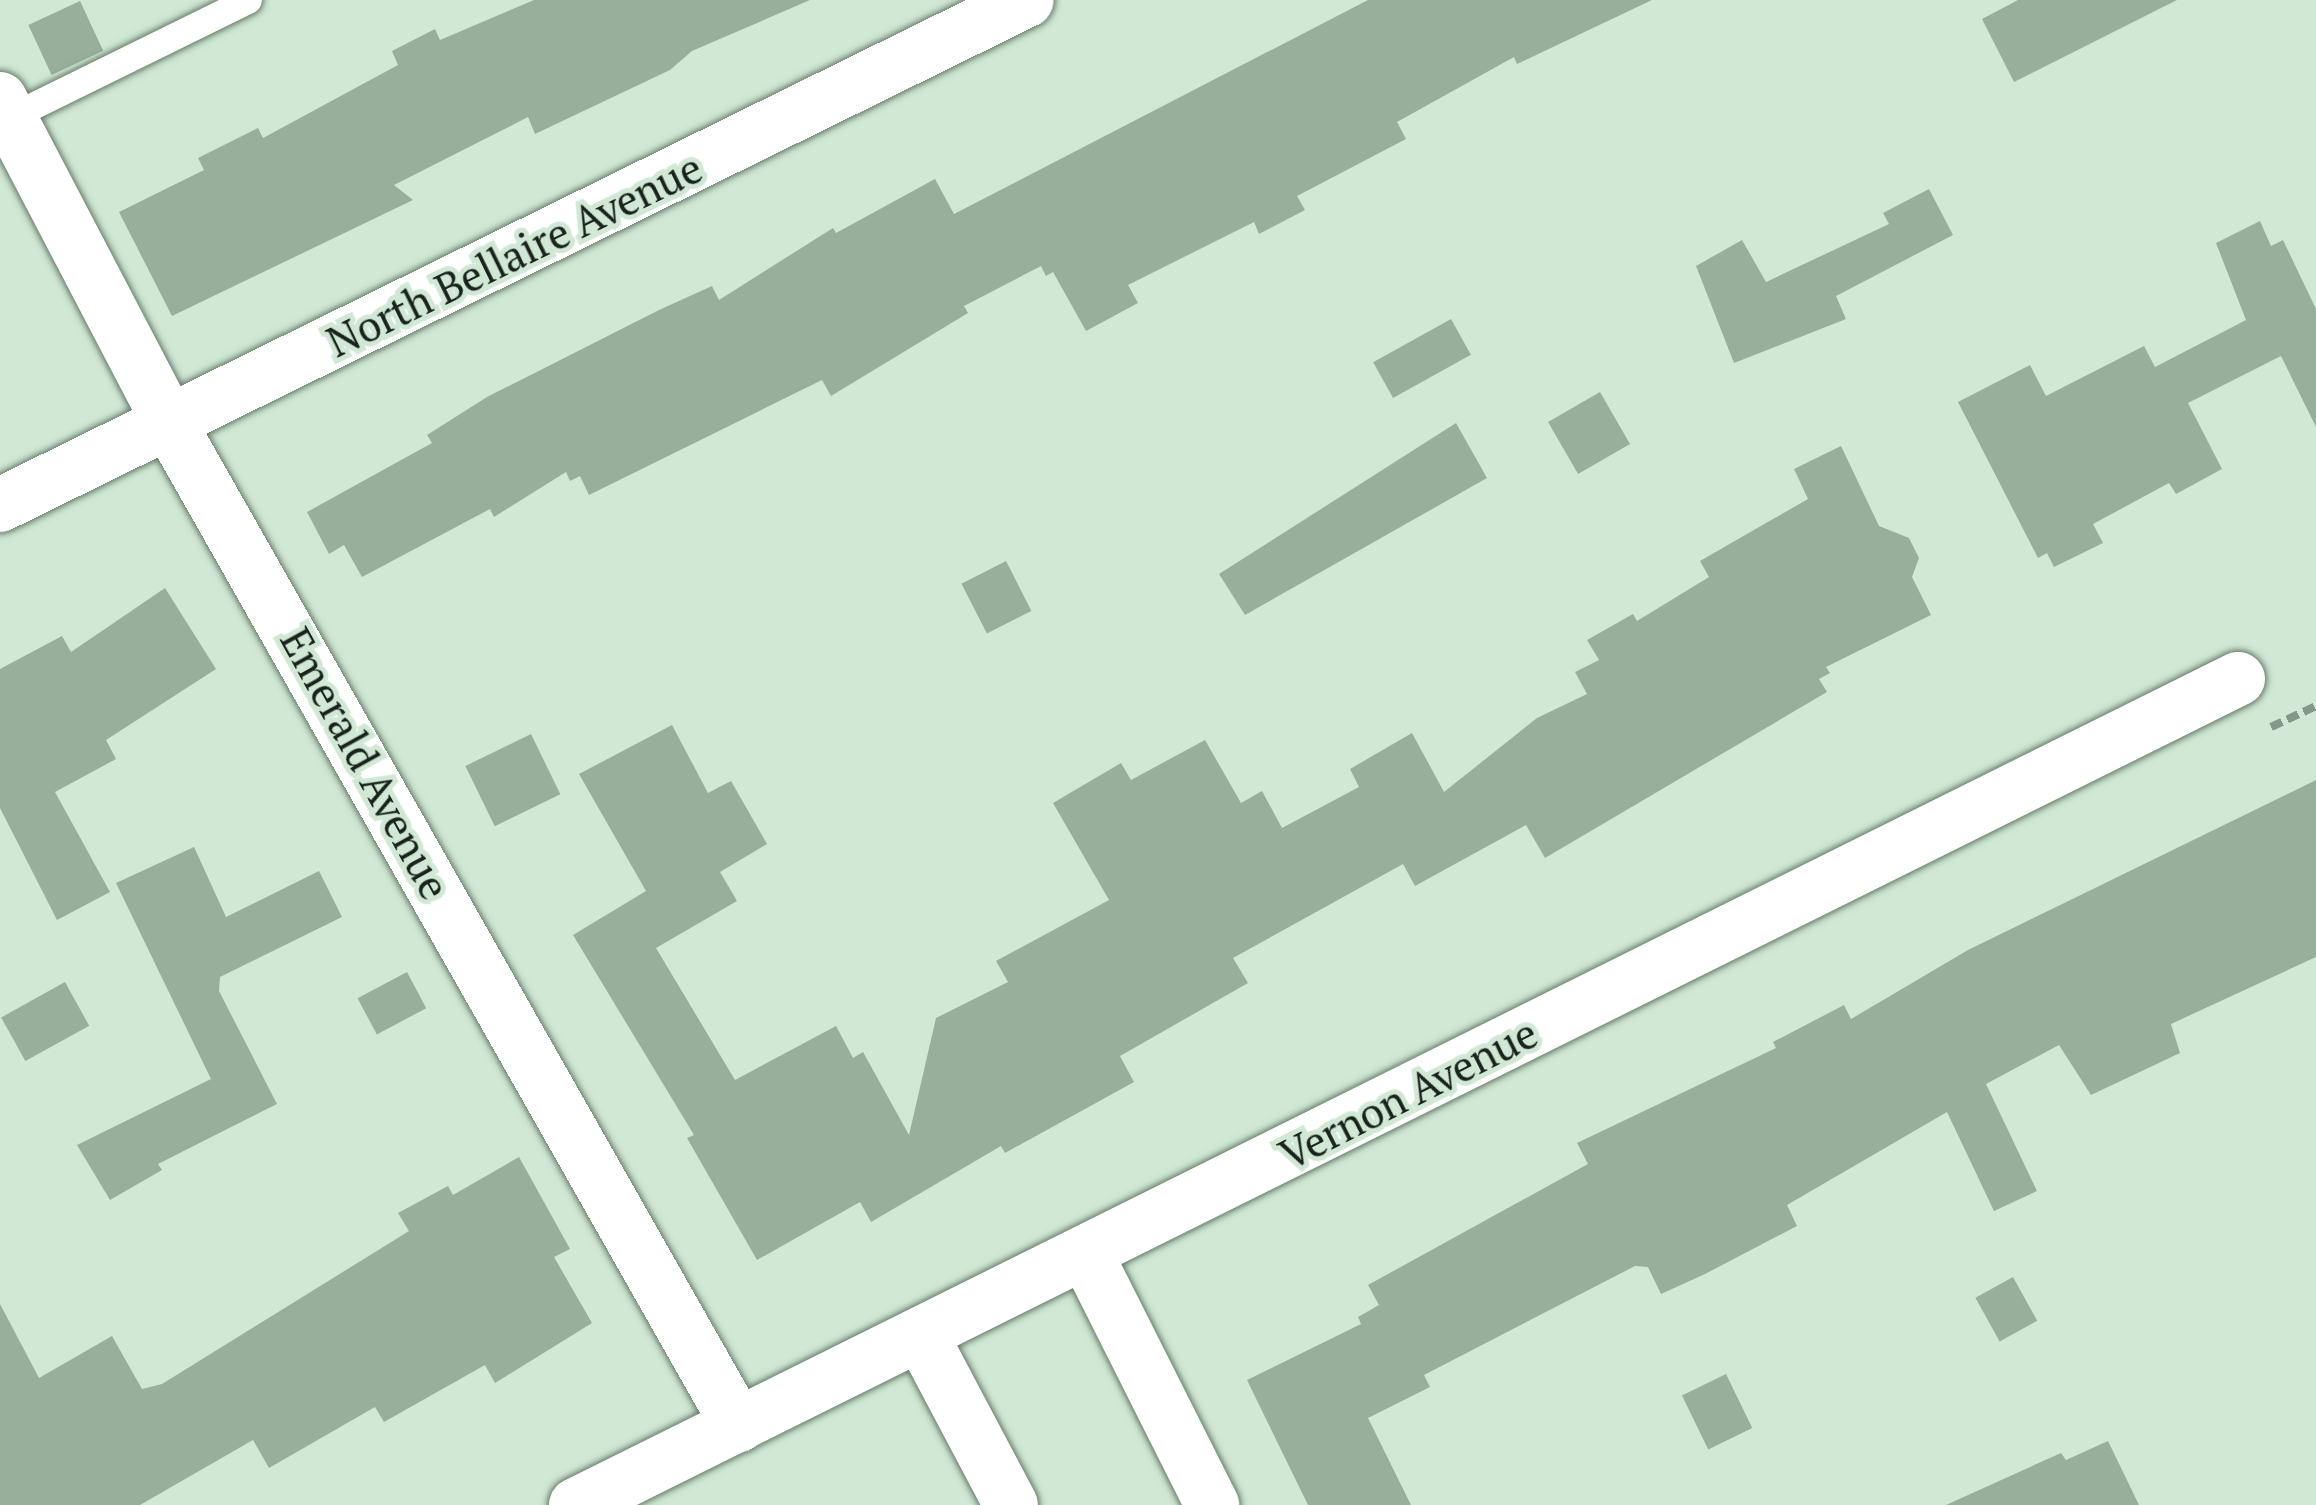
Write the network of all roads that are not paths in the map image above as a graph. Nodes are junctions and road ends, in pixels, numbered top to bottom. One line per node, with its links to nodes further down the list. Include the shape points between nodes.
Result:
1 (248, 0): 3 (lane)
2 (1027, 0): 4 (street, North Bellaire Avenue)
3 (5, 108): 4 (street, Emerald Avenue)
4 (168, 421): 5 (street, North Bellaire Avenue); 9 (street, Emerald Avenue)
5 (0, 505)
6 (2238, 679): 7 (street, Vernon Avenue)
7 (1086, 1254): 8 (street, Vernon Avenue); 12 (street)
8 (921, 1335): 9 (street, Vernon Avenue); 11 (street)
9 (738, 1425): 10 (street, Vernon Avenue)
10 (576, 1505)
11 (1011, 1505)
12 (1212, 1505)

